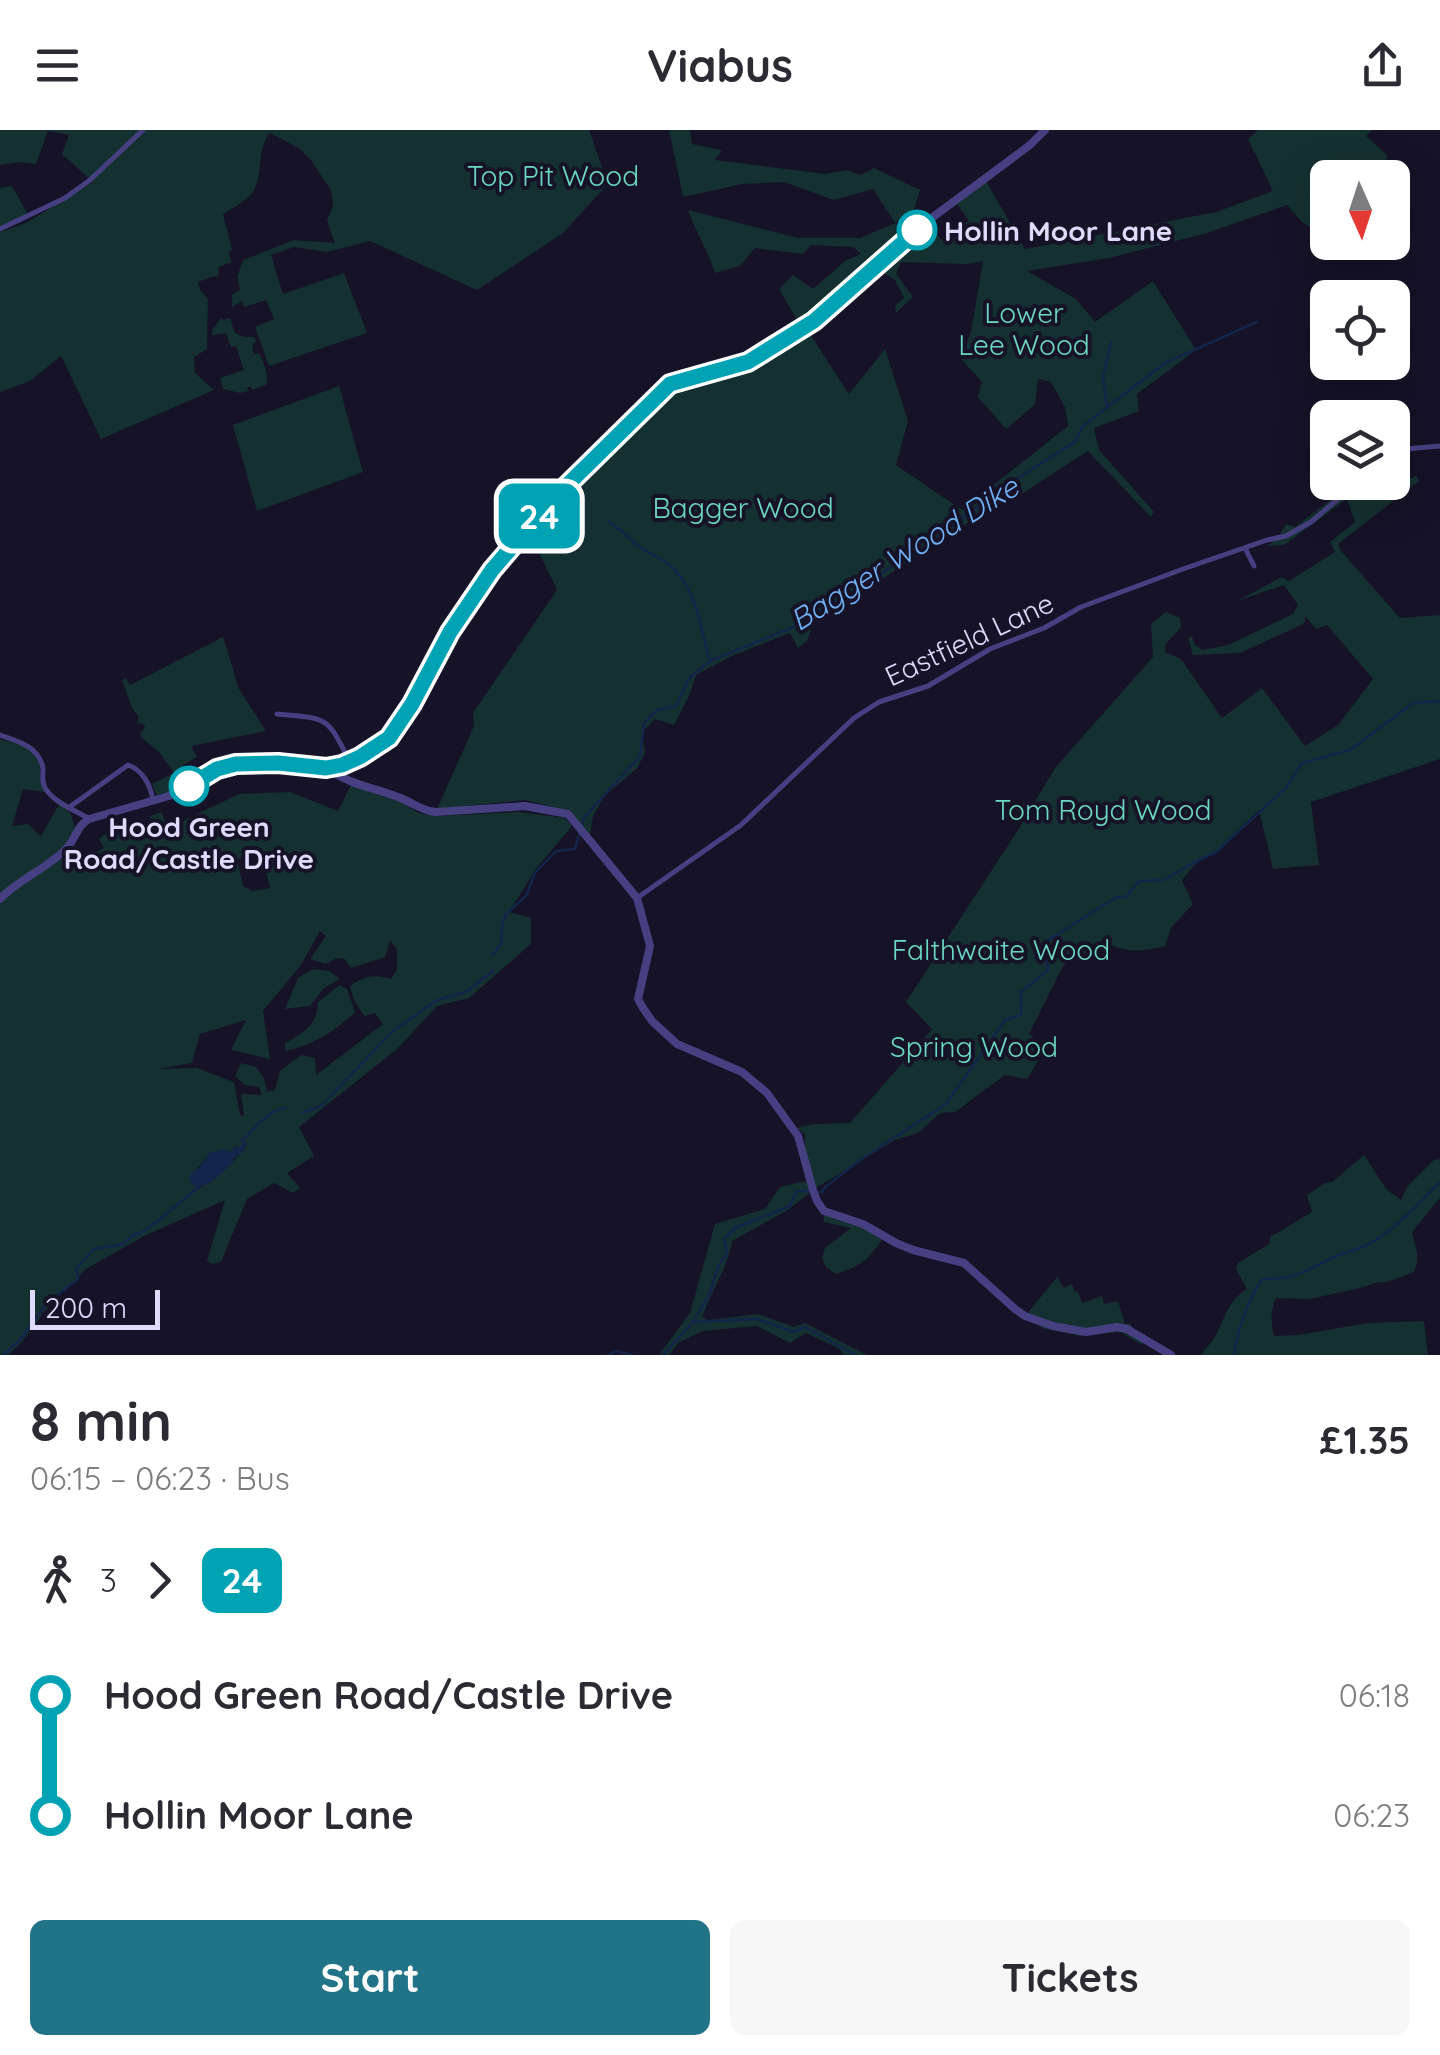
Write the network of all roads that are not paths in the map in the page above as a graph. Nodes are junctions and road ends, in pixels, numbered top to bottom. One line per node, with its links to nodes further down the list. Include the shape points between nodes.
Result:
1 (142, 130): 3 (street, via 65,198)
2 (1046, 130): 11 (street, via 910,234 814,321 748,362 670,384 492,570 395,731)
3 (0, 229)
4 (1440, 446): 5 (street)
5 (1410, 449)
6 (1337, 500): 7 (street, Eastfield Lane, via 1286,536)
7 (1245, 548): 8 (street); 17 (street, Eastfield Lane, via 1081,608 928,686 880,702 854,718 731,833)
8 (1254, 566)
9 (277, 714): 11 (street, via 328,724)
10 (0, 735): 14 (street, via 34,750 48,794)
11 (350, 762): 12 (street)
12 (326, 768): 13 (street, via 226,765); 17 (street, via 424,811 525,806 568,814)
13 (153, 801): 14 (street, via 150,786 128,765); 15 (street)
14 (72, 808): 15 (street); 16 (street)
15 (89, 820): 16 (street)
16 (79, 826): 18 (street, via 61,855)
17 (636, 898): 19 (street, via 650,946 638,998 677,1044 742,1072 767,1093 798,1136 824,1211 964,1263 1026,1316 1086,1332 1117,1327)
18 (0, 899)
19 (1172, 1355)

